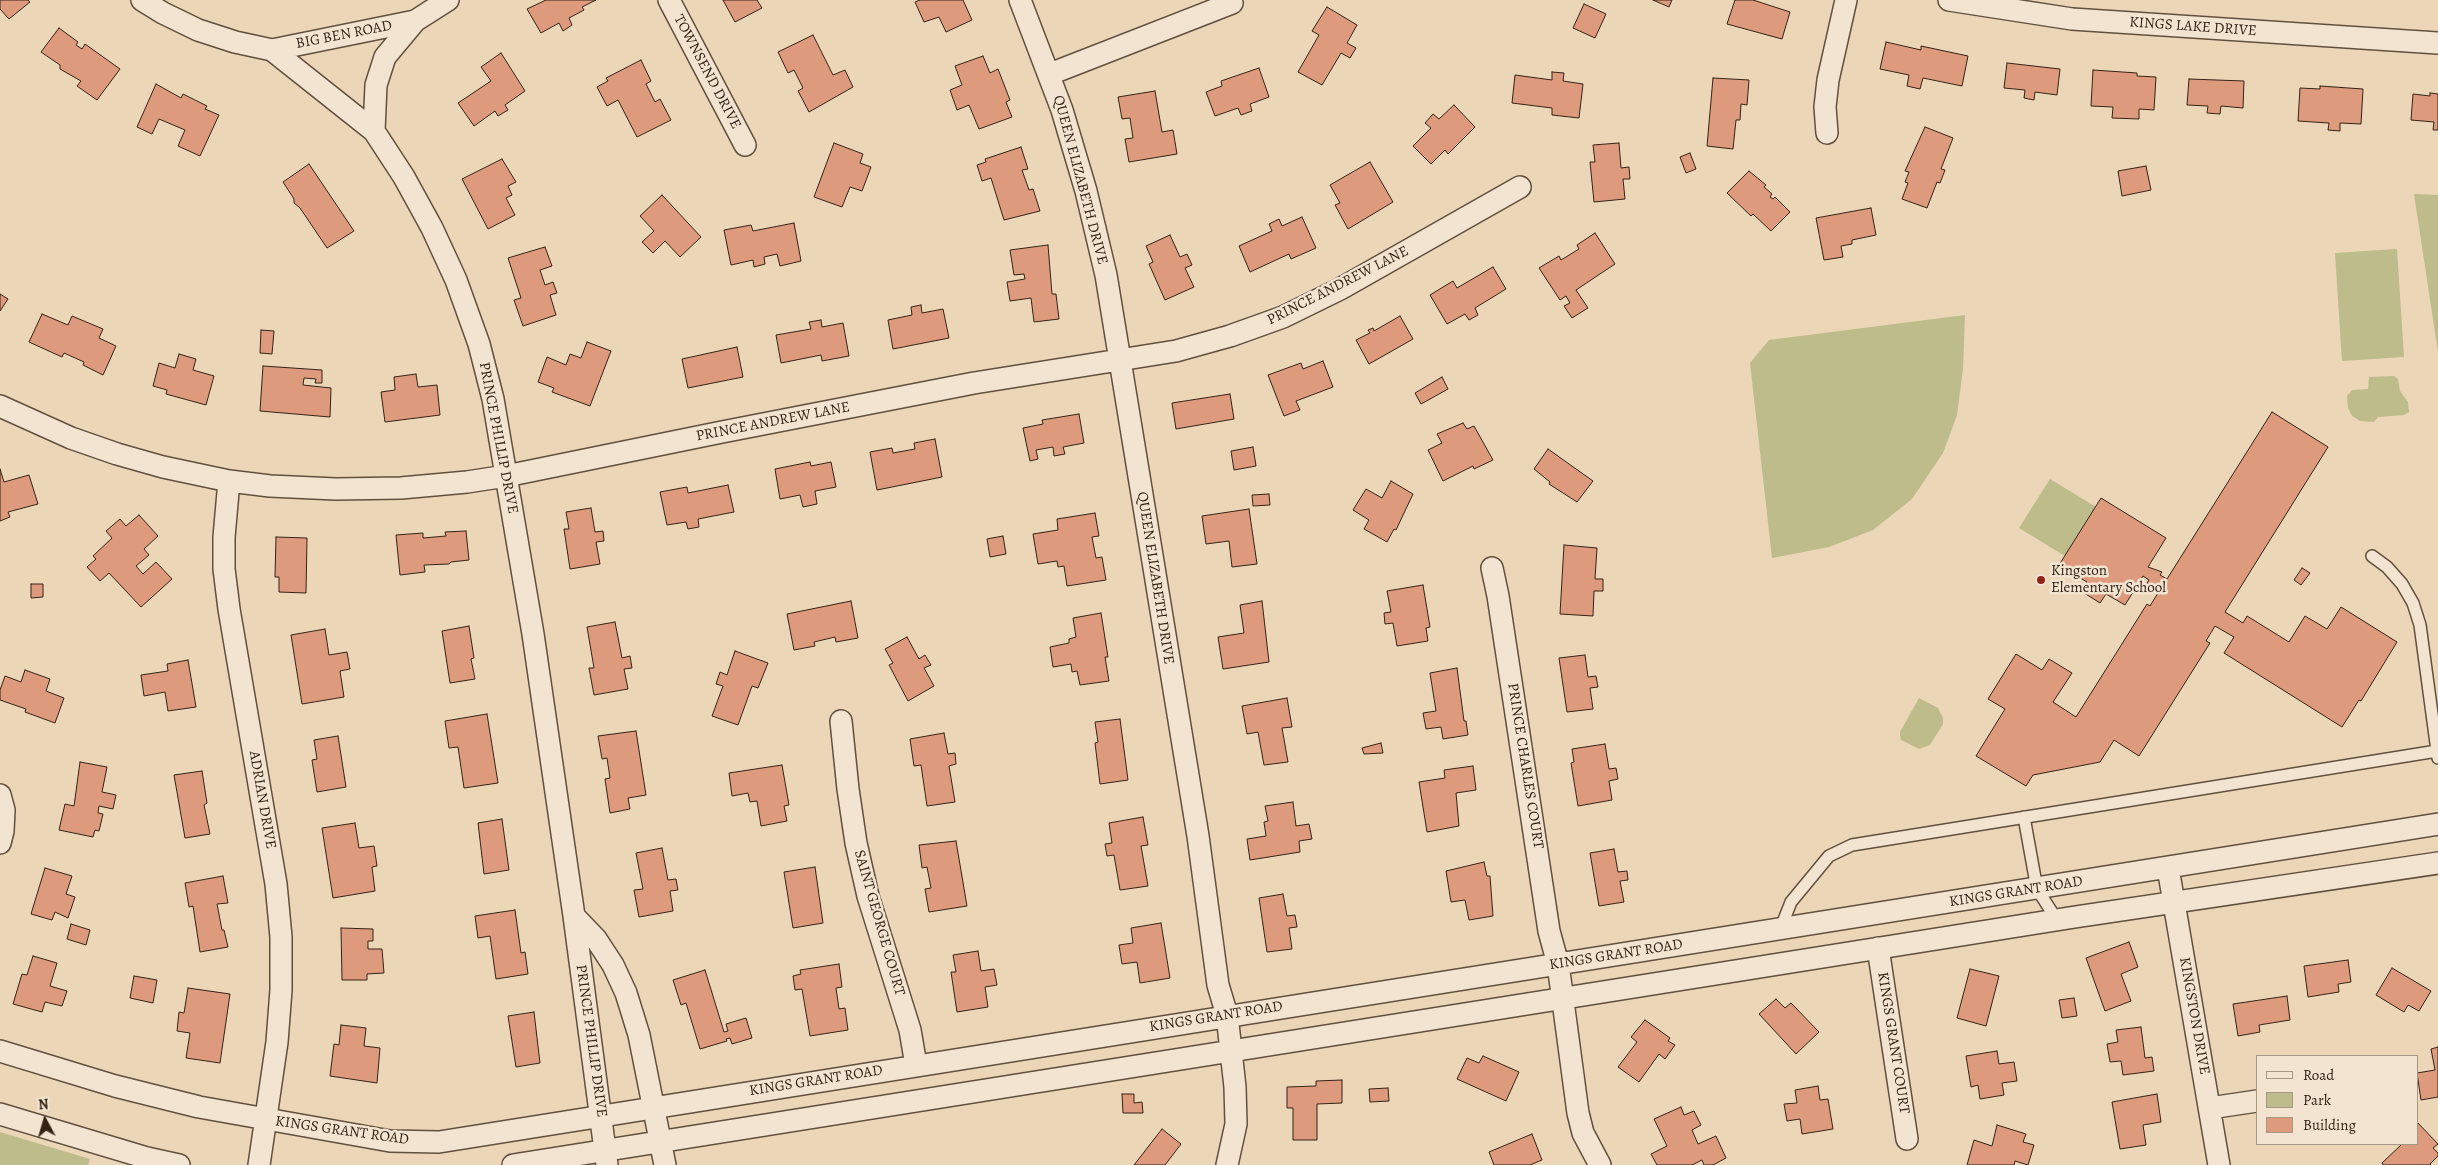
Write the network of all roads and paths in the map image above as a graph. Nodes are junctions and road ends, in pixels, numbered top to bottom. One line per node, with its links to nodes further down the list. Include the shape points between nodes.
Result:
1 (142, 0): 10 (street, PRINCE PHILLIP DRIVE, via 198,30)
2 (448, 0): 8 (street, BIG BEN ROAD)
3 (669, 0): 14 (street, TOWNSEND DRIVE)
4 (1020, 0): 11 (street, QUEEN ELIZABETH DRIVE)
5 (1846, 0): 13 (street, via 1828,80)
6 (1949, 0): 9 (street, KINGS LAKE DRIVE, via 2072,19)
7 (1232, 3): 11 (street)
8 (415, 21): 10 (street, BIG BEN ROAD); 12 (street, BIG BEN ROAD, via 385,57 376,85)
9 (2438, 43)
10 (272, 50): 12 (street, PRINCE PHILLIP DRIVE)
11 (1050, 74): 16 (street, QUEEN ELIZABETH DRIVE, via 1086,191 1106,275)
12 (374, 131): 18 (street, PRINCE PHILLIP DRIVE, via 428,219 456,280 479,344 493,399)
13 (1828, 133)
14 (745, 145)
15 (1520, 187): 16 (street, PRINCE ANDREW LANE, via 1340,289 1283,317 1194,346)
16 (1121, 360): 18 (street, PRINCE ANDREW LANE, via 974,383); 38 (street, QUEEN ELIZABETH DRIVE, via 1198,836 1218,985)
17 (0, 406): 19 (street, PRINCE ANDREW LANE, via 71,438 117,454)
18 (506, 476): 19 (street, PRINCE ANDREW LANE, via 401,488 270,486); 32 (street, PRINCE PHILLIP DRIVE, via 533,634)
19 (230, 481): 47 (street, ADRIAN DRIVE, via 224,569 276,884 280,937 281,990)
20 (2372, 556): 23 (lane, via 2387,567 2414,603 2420,625)
21 (1492, 568): 36 (street, PRINCE CHARLES COURT, via 1549,931)
22 (841, 721): 41 (street, SAINT GEORGE COURT, via 856,842 868,896 910,1030)
23 (2437, 755): 25 (lane)
24 (0, 795): 27 (street, via 4,810)
25 (2024, 817): 30 (lane); 34 (lane, via 1842,848 1829,856 1791,902)
26 (2438, 824): 29 (street, KINGS GRANT ROAD)
27 (0, 843)
28 (2438, 863): 31 (street)
29 (2168, 868): 30 (street, KINGS GRANT ROAD); 31 (street, KINGSTON DRIVE)
30 (2037, 888): 33 (lane); 34 (street, KINGS GRANT ROAD)
31 (2175, 902): 33 (street); 44 (street, KINGSTON DRIVE)
32 (574, 916): 43 (street, PRINCE PHILLIP DRIVE, via 596,939 626,993); 46 (street, PRINCE PHILLIP DRIVE)
33 (2057, 920): 35 (street)
34 (1780, 930): 36 (street, KINGS GRANT ROAD)
35 (1878, 948): 37 (street); 48 (street, KINGS GRANT COURT)
36 (1558, 964): 37 (street, PRINCE CHARLES COURT); 38 (street, KINGS GRANT ROAD)
37 (1563, 998): 40 (street); 56 (street, PRINCE CHARLES COURT, via 1578,1113 1583,1132)
38 (1227, 1015): 40 (street, QUEEN ELIZABETH DRIVE); 41 (street, KINGS GRANT ROAD)
39 (0, 1051): 47 (street, KINGS GRANT ROAD, via 199,1108)
40 (1232, 1051): 49 (street); 55 (street, QUEEN ELIZABETH DRIVE, via 1236,1124)
41 (916, 1065): 43 (street, KINGS GRANT ROAD)
42 (2256, 1102): 44 (street)
43 (655, 1108): 46 (street, KINGS GRANT ROAD); 49 (street, PRINCE PHILLIP DRIVE)
44 (2210, 1108): 57 (street, KINGSTON DRIVE)
45 (0, 1114): 51 (street)
46 (601, 1117): 47 (street, KINGS GRANT ROAD, via 448,1141 408,1142); 50 (street, PRINCE PHILLIP DRIVE)
47 (265, 1120): 52 (street, ADRIAN DRIVE)
48 (1907, 1139)
49 (661, 1141): 50 (street); 54 (street, PRINCE PHILLIP DRIVE)
50 (606, 1157): 53 (street)
51 (179, 1165)
52 (259, 1165)
53 (513, 1165)
54 (665, 1165)
55 (1227, 1165)
56 (1600, 1165)
57 (2219, 1165)

